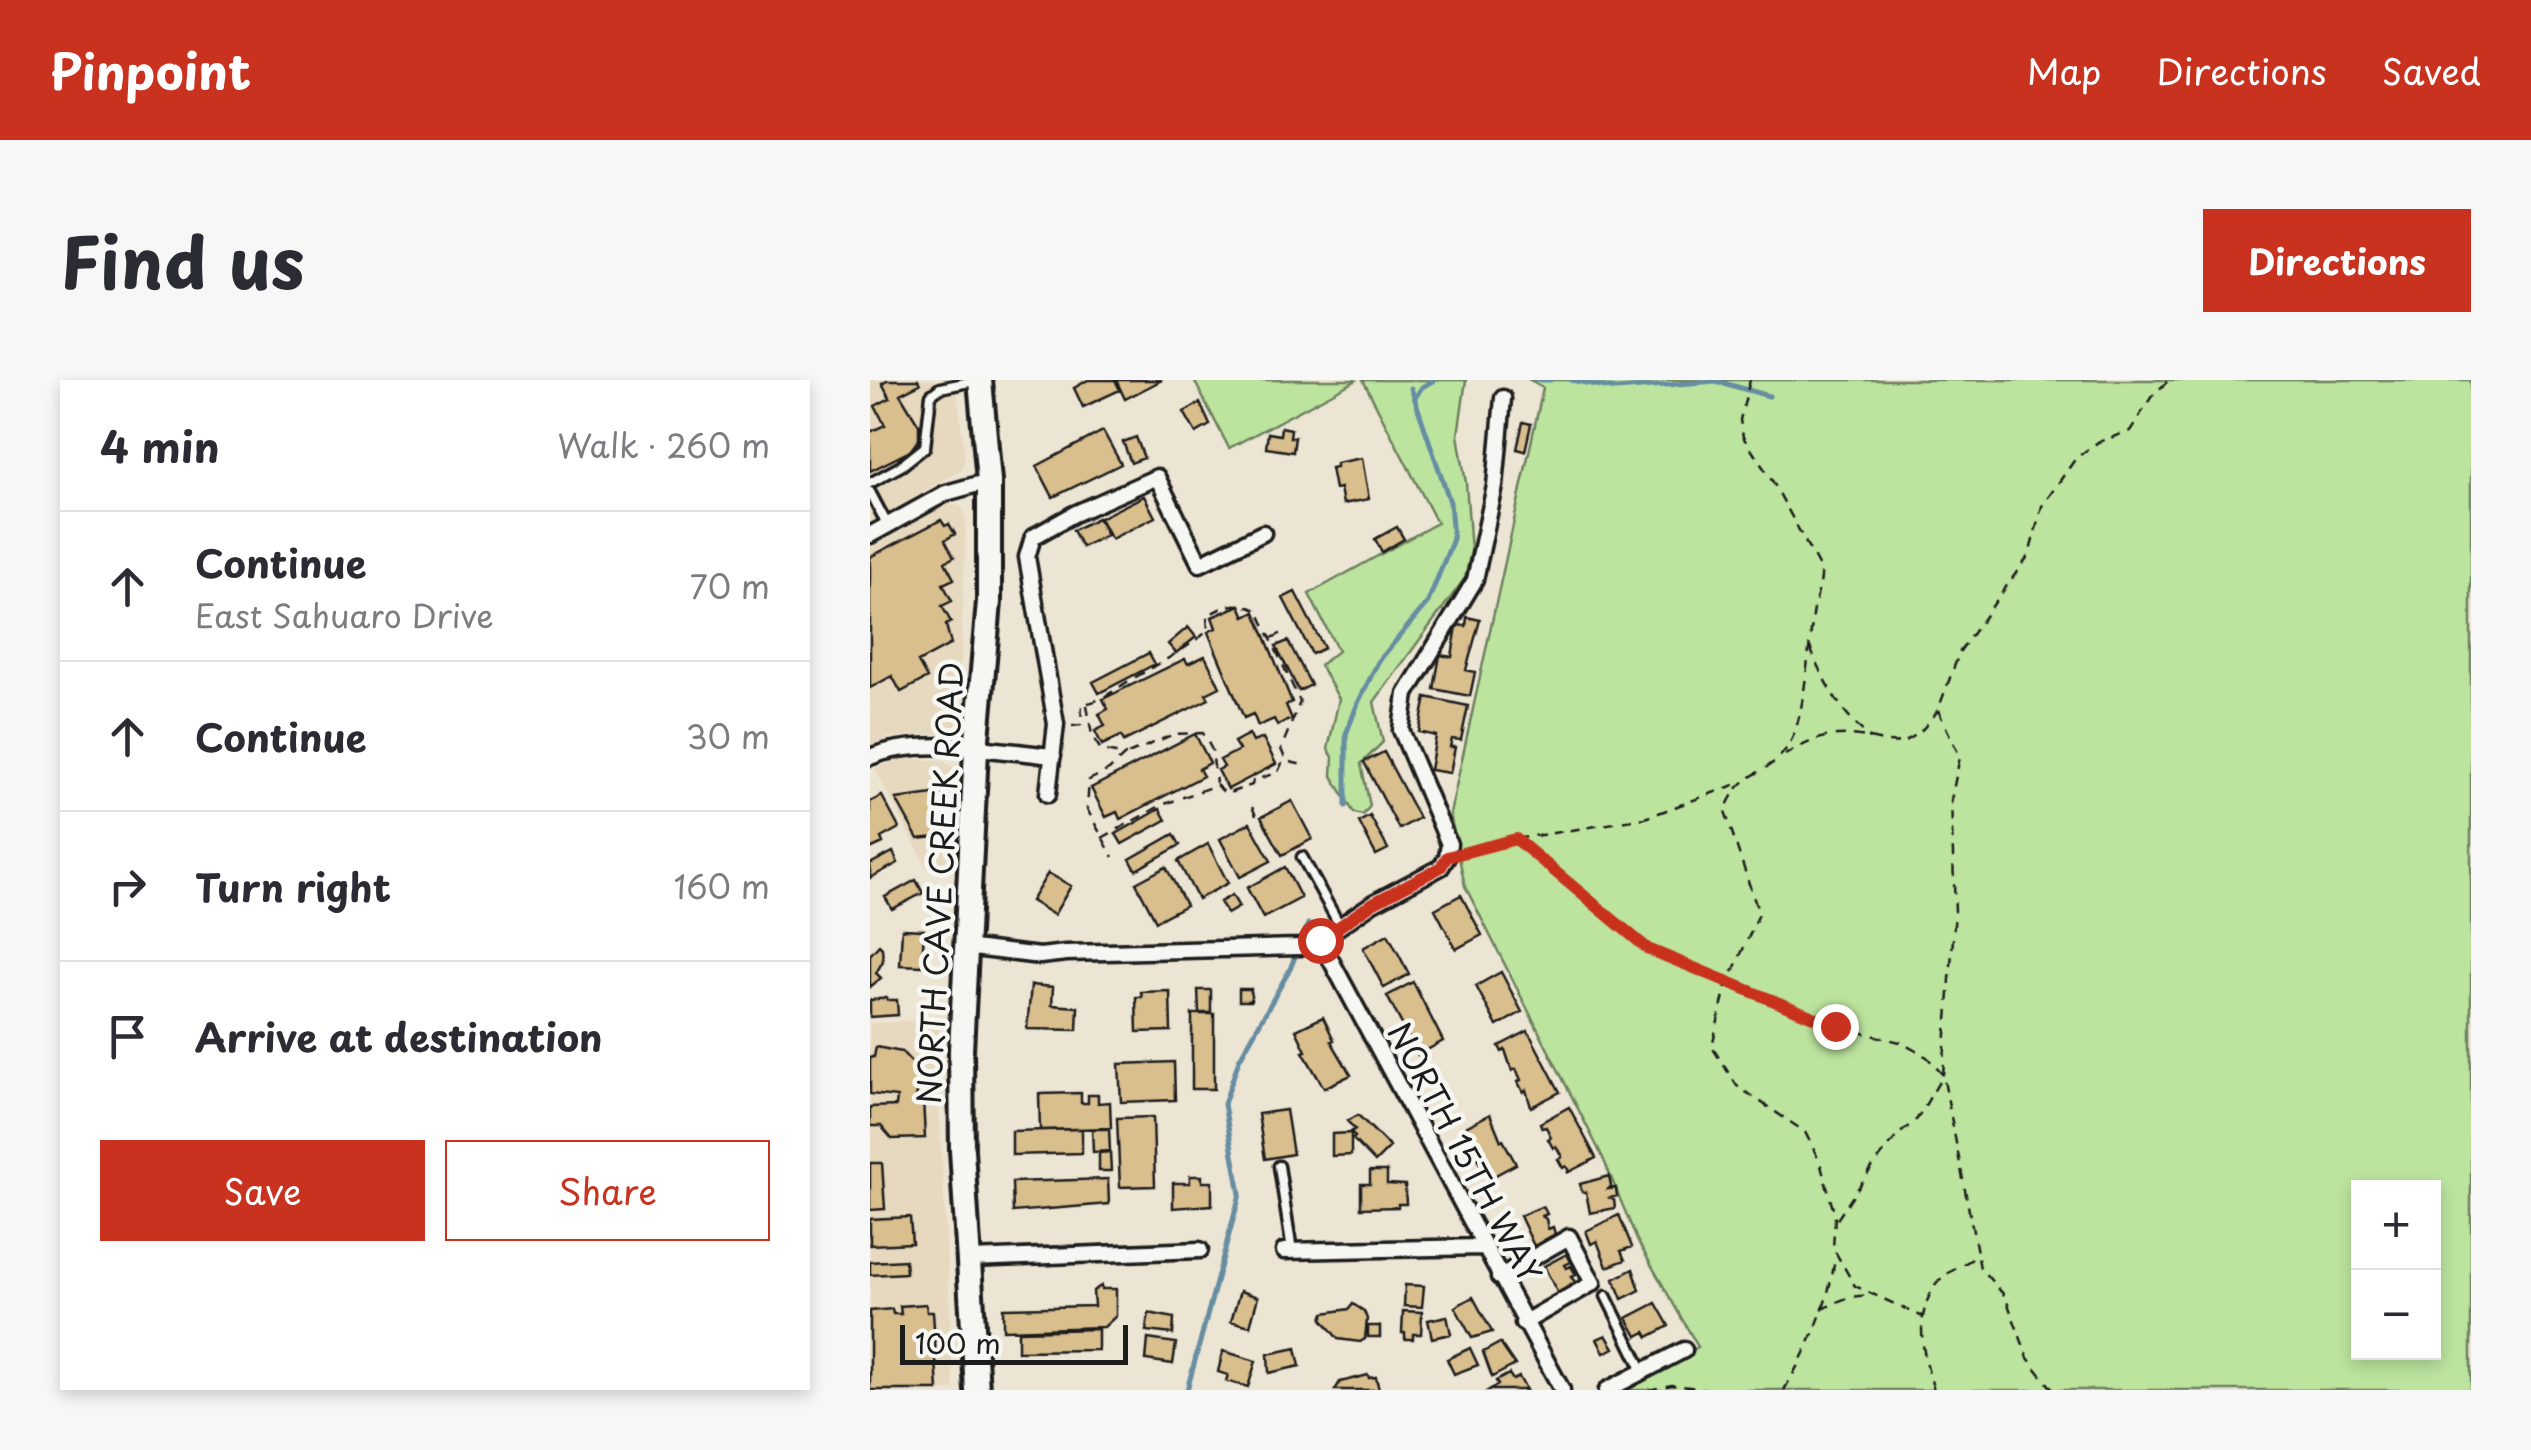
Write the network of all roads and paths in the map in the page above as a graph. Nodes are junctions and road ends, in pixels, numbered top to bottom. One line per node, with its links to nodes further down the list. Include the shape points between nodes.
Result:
1 (980, 380): 5 (main road, NORTH CAVE CREEK ROAD); 6 (lane, via 931,395 925,447)
2 (1750, 380): 13 (path, via 1742,437 1821,571)
3 (2169, 380): 15 (path, via 2130,431 2076,458 2053,490 2029,555 1960,651)
4 (1503, 398): 34 (street, via 1495,486 1475,580 1406,694 1401,730 1449,844)
5 (989, 481): 8 (street, via 946,493); 18 (main road, NORTH CAVE CREEK ROAD, via 989,602)
6 (870, 483)
7 (870, 492): 8 (lane)
8 (888, 526): 10 (street)
9 (1263, 534): 16 (street, via 1200,564 1156,477 1043,529 1028,545)
10 (870, 536)
11 (1288, 630): 12 (path)
12 (1270, 639): 14 (path, via 1258,611 1239,603 1223,606 1207,616 1208,631 1175,657); 23 (path, via 1300,702 1282,744)
13 (1809, 646): 17 (path, via 1847,718); 22 (path, via 1796,729)
14 (1087, 704): 16 (path, via 1081,725); 19 (path, via 1101,750)
15 (1938, 710): 17 (path, via 1910,738); 39 (path, via 1960,758 1952,800 1955,911)
16 (1056, 726): 20 (street)
17 (1872, 740): 22 (path, via 1837,734)
18 (976, 750): 20 (street); 21 (street, via 888,749); 37 (main road, NORTH CAVE CREEK ROAD)
19 (1125, 755): 25 (path, via 1174,734 1202,733 1212,750); 30 (path, via 1089,780 1086,809)
20 (1053, 756): 27 (street)
21 (870, 757)
22 (1779, 758): 26 (path)
23 (1284, 759): 24 (path); 25 (path, via 1278,772 1243,790 1226,794)
24 (1304, 764)
25 (1216, 784): 30 (path)
26 (1738, 784): 31 (path, via 1645,818); 38 (path, via 1725,811 1759,914)
27 (1048, 794)
28 (1252, 807): 29 (path)
29 (1258, 820)
30 (1102, 838): 32 (path)
31 (1516, 839): 34 (path); 38 (path, via 1648,949)
32 (1114, 857)
33 (1302, 857): 35 (lane)
34 (1447, 857): 35 (street, via 1441,867)
35 (1340, 926): 36 (street)
36 (1320, 940): 37 (street, via 1300,947 1040,956); 42 (street, NORTH 15TH WAY)
37 (965, 947): 47 (main road, NORTH CAVE CREEK ROAD, via 960,1098)
38 (1728, 982): 39 (path, via 1835,1026 1900,1042); 41 (path, via 1712,1047 1737,1086 1805,1132 1820,1162)
39 (1943, 1074): 41 (path); 46 (path)
40 (1279, 1166): 44 (lane)
41 (1834, 1226): 45 (path)
42 (1483, 1248): 44 (street); 48 (street, NORTH 15TH WAY)
43 (1200, 1250): 47 (street)
44 (1288, 1251)
45 (1834, 1252): 50 (path, via 1855,1286); 51 (path)
46 (1977, 1256): 52 (path, via 1937,1282); 63 (path, via 2005,1296 2028,1358)
47 (970, 1259): 56 (main road, NORTH CAVE CREEK ROAD)
48 (1500, 1276): 53 (street, NORTH 15TH WAY); 53 (street, via 1569,1237 1593,1283)
49 (1606, 1296): 55 (lane)
50 (1872, 1296): 51 (path, via 1838,1300); 52 (path)
51 (1820, 1311): 61 (path)
52 (1923, 1317): 62 (path, via 1920,1346)
53 (1523, 1323): 57 (street, NORTH 15TH WAY)
54 (1684, 1350): 55 (street)
55 (1644, 1371): 58 (street)
56 (977, 1390)
57 (1562, 1390)
58 (1607, 1390)
59 (1648, 1390): 60 (path)
60 (1714, 1390)
61 (1784, 1390)
62 (1934, 1390)
63 (2054, 1390)

